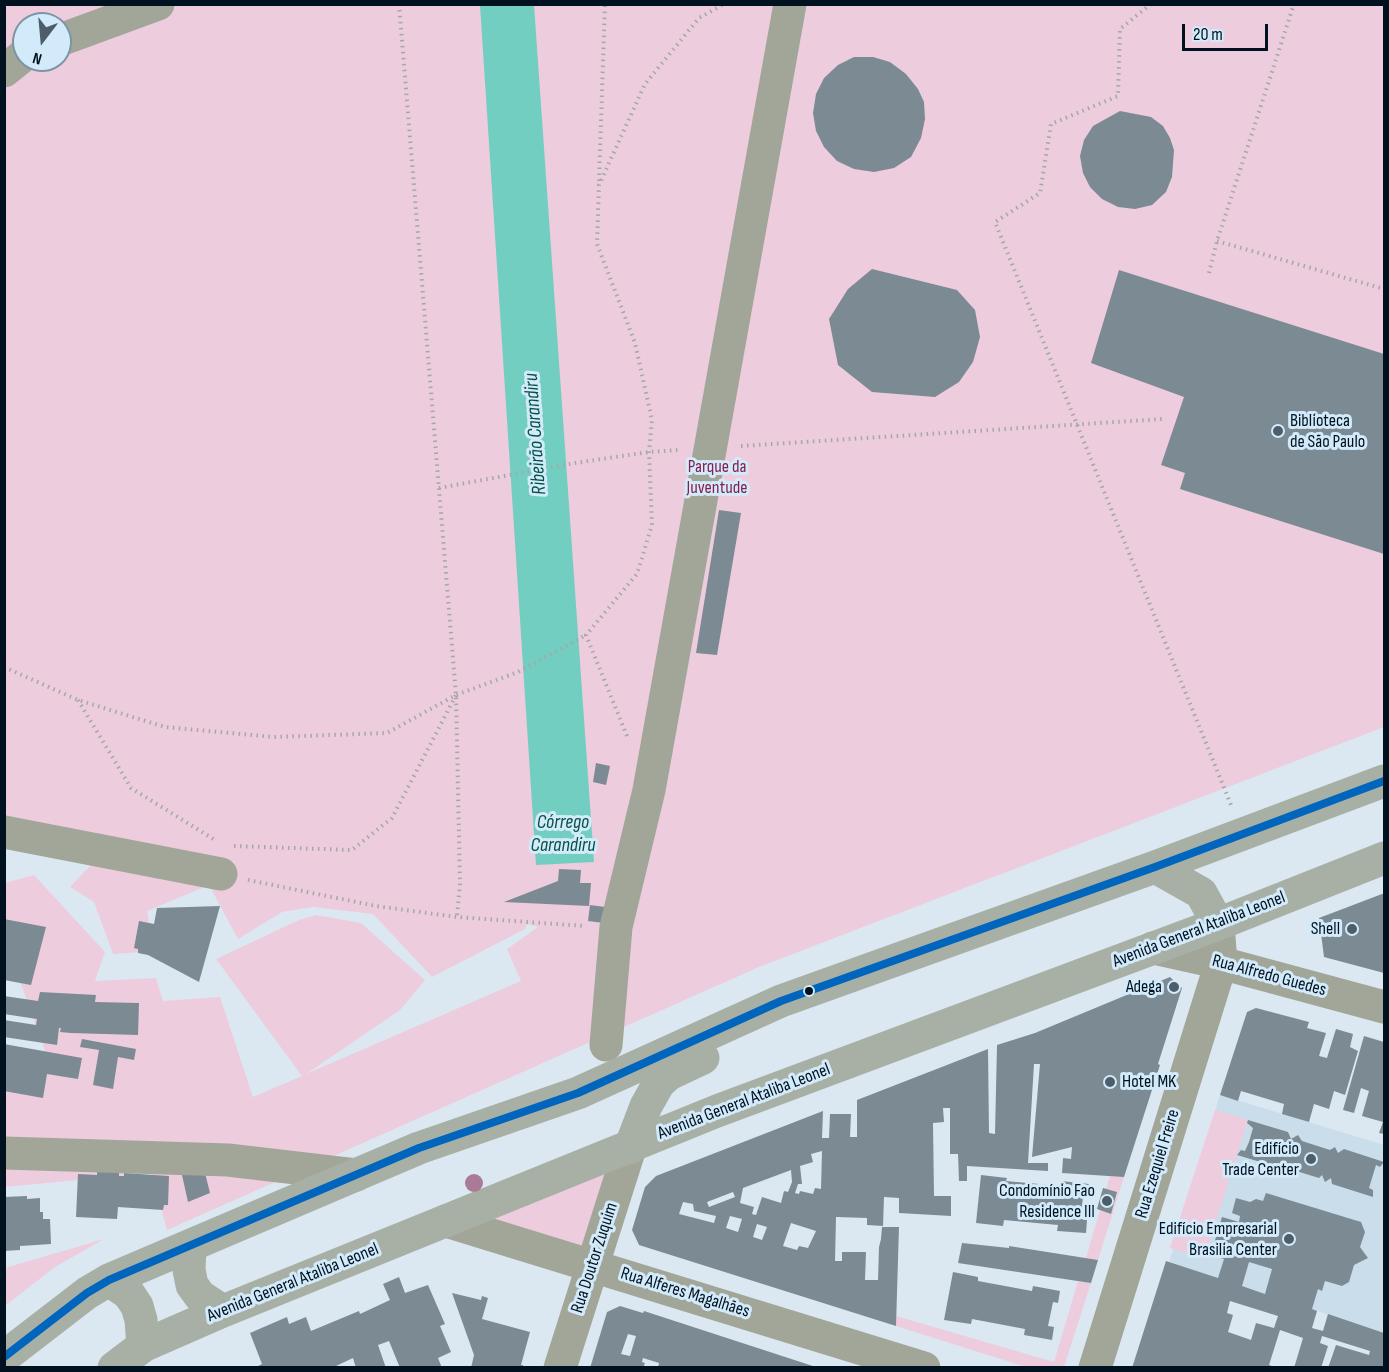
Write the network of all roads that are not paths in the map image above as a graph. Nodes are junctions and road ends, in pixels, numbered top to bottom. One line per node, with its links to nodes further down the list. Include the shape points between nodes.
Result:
1 (158, 4): 3 (street)
2 (790, 4): 14 (street, via 649,790 616,927)
3 (72, 36)
4 (1384, 781): 7 (main road)
5 (4, 832): 8 (street)
6 (1384, 858): 9 (main road, Avenida General Ataliba Leonel)
7 (1155, 867): 9 (main road, via 1201,893); 12 (main road)
8 (221, 874)
9 (1218, 924): 10 (main road, Avenida General Ataliba Leonel); 11 (street, Rua Ezequiel Freire)
10 (1153, 948): 11 (street, Rua Alfredo Guedes); 15 (main road, Avenida General Ataliba Leonel, via 717,1111)
11 (1221, 963): 13 (street, Rua Alfredo Guedes); 28 (street, Rua Ezequiel Freire)
12 (781, 1001): 15 (main road, via 734,1044 669,1074 659,1083); 17 (main road, via 578,1093 419,1148)
13 (1384, 1007)
14 (606, 1045)
15 (630, 1148): 18 (main road, Avenida General Ataliba Leonel); 20 (street, Rua Doutor Zuquim)
16 (4, 1153): 17 (street, via 228,1160)
17 (356, 1175): 19 (main road)
18 (446, 1221): 20 (street, Rua Alferes Magalhães); 22 (main road, Avenida General Ataliba Leonel)
19 (190, 1247): 21 (main road); 22 (main road, via 192,1285 200,1296)
20 (593, 1265): 26 (street, Rua Doutor Zuquim); 27 (street, Rua Alferes Magalhães)
21 (110, 1280): 23 (main road, via 129,1294 137,1306); 24 (main road)
22 (223, 1311): 23 (main road, Avenida General Ataliba Leonel)
23 (143, 1346): 25 (main road, Avenida General Ataliba Leonel)
24 (4, 1357)
25 (114, 1368)
26 (560, 1368)
27 (924, 1368)
28 (1095, 1368)

